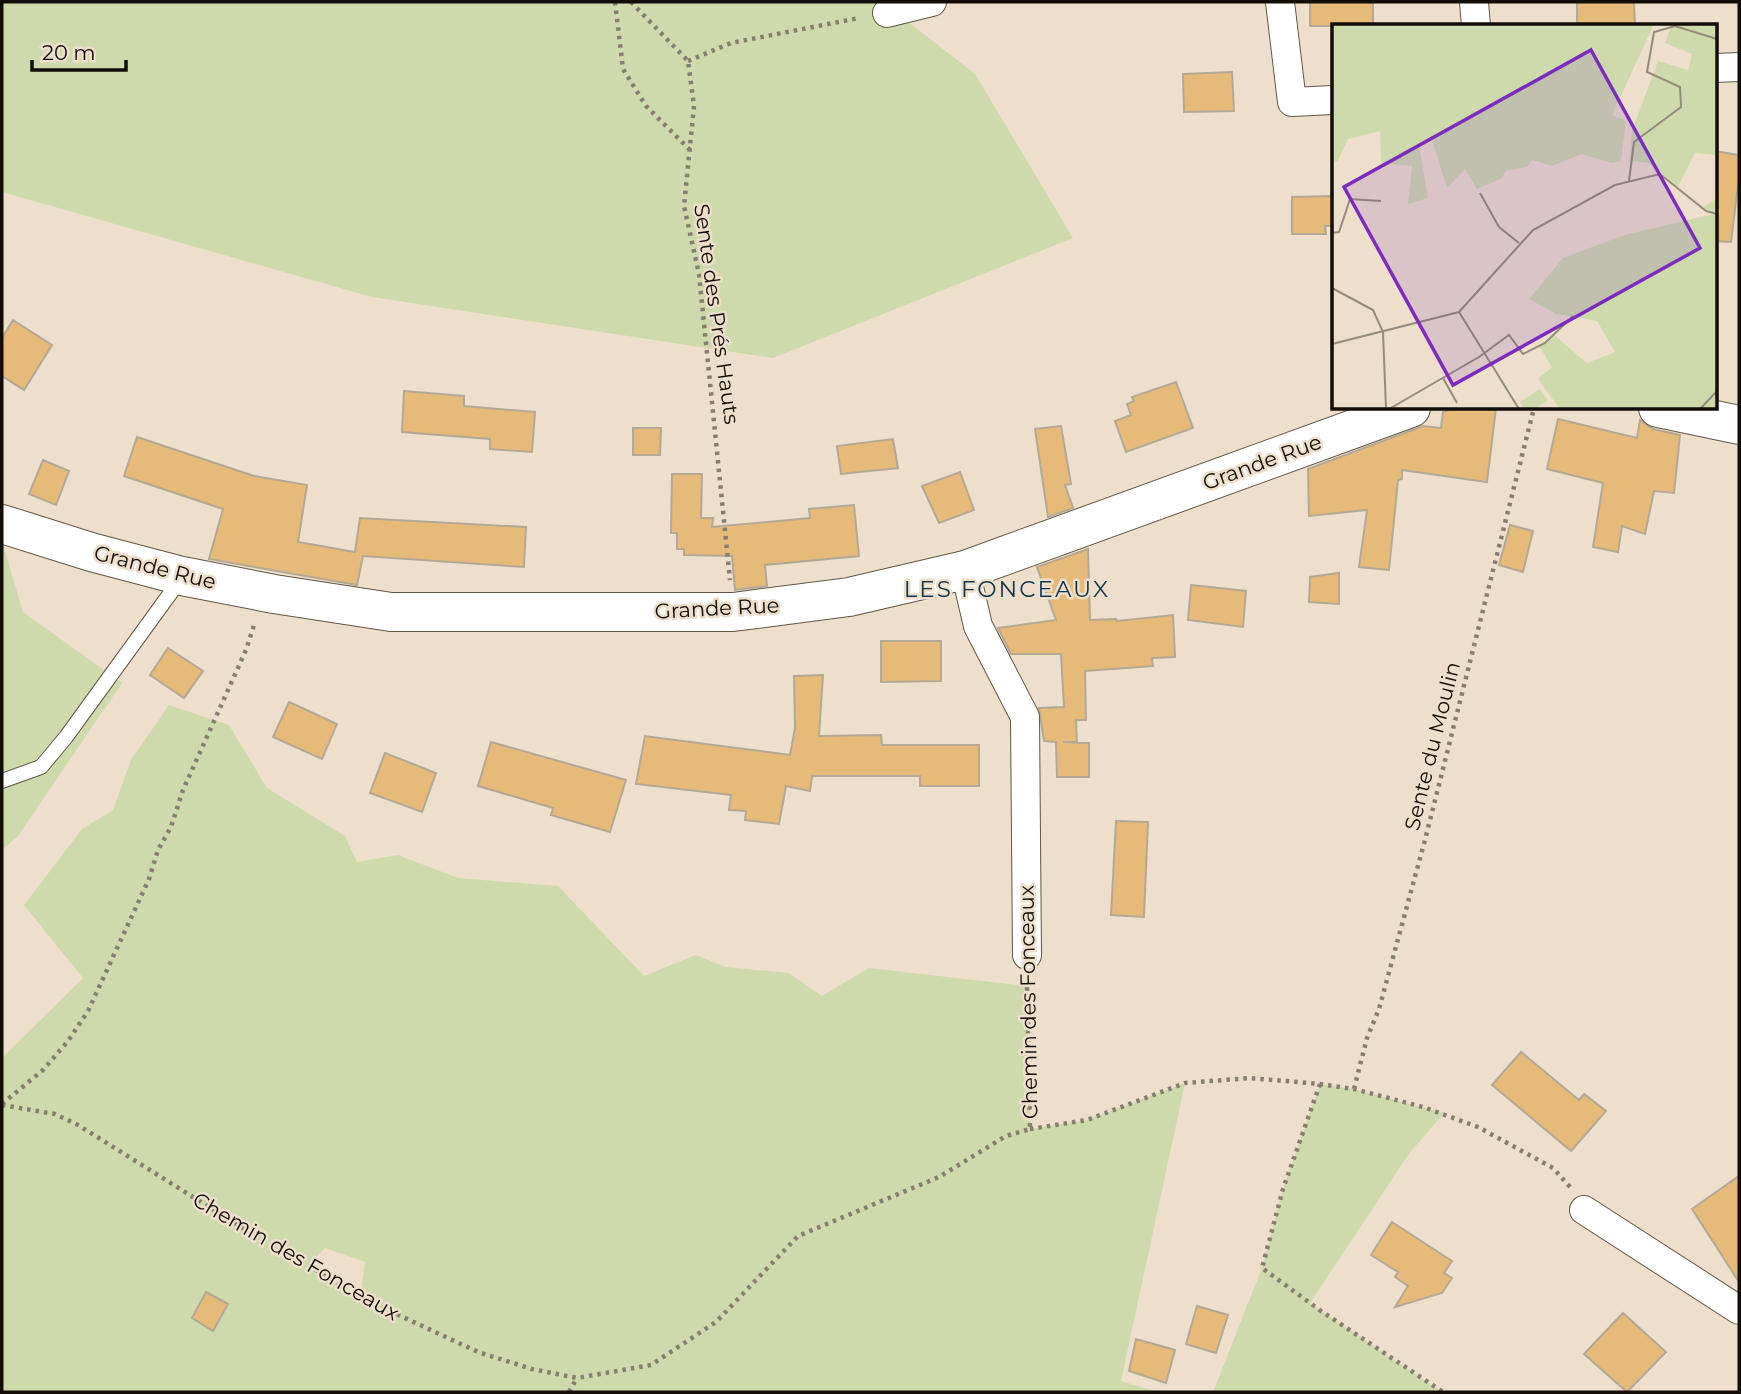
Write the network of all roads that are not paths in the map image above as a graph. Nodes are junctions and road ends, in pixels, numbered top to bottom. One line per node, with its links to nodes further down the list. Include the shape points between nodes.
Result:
1 (932, 2): 4 (street)
2 (1280, 2): 8 (street, via 1292,102)
3 (1474, 2): 5 (street)
4 (887, 13)
5 (1476, 24)
6 (1739, 67): 7 (street)
7 (1716, 68)
8 (1332, 100)
9 (1405, 410): 13 (street, Grande Rue)
10 (1668, 410): 11 (street)
11 (1739, 425)
12 (2, 524): 14 (street, Grande Rue)
13 (965, 570): 14 (street, Grande Rue, via 849,597 733,612 391,612); 16 (street, Chemin des Fonceaux, via 978,626 1025,717)
14 (182, 576): 15 (lane, via 41,767)
15 (2, 781)
16 (1027, 956)
17 (1584, 1210): 18 (street)
18 (1739, 1310)

